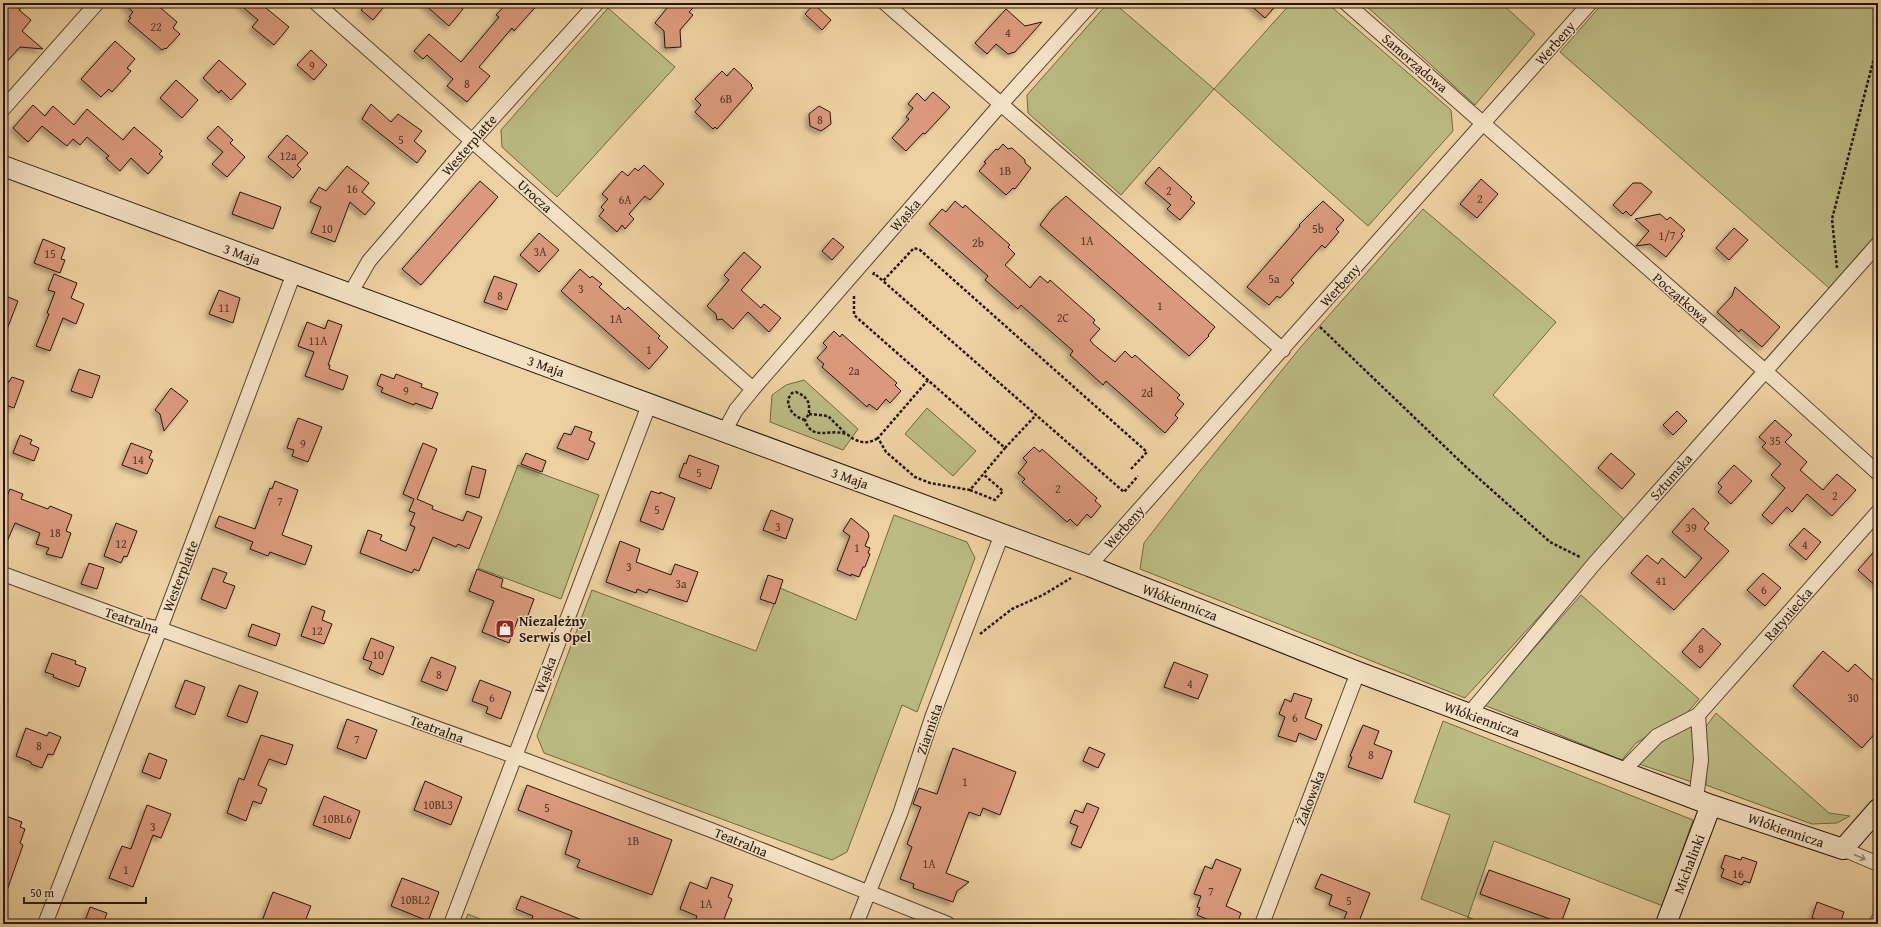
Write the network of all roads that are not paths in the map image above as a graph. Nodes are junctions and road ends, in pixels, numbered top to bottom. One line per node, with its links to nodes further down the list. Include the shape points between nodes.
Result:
1 (96, 3): 9 (street)
2 (316, 3): 11 (street, Urocza)
3 (597, 3): 11 (street, Westerplatte)
4 (885, 3): 8 (street)
5 (1092, 3): 8 (street, Wąska)
6 (1346, 3): 10 (street, Samorządowa)
7 (1590, 3): 10 (street, Werbeny)
8 (1000, 105): 16 (street); 18 (street, Wąska)
9 (3, 109)
10 (1483, 124): 16 (street, Werbeny); 17 (street, Początkowa)
11 (472, 141): 15 (street, Westerplatte, via 369,261); 18 (street, Urocza)
12 (3, 166): 14 (street, 3 Maja)
13 (1878, 244): 17 (street, Sztumska)
14 (294, 273): 15 (street, 3 Maja); 26 (street, Westerplatte)
15 (350, 294): 19 (street, 3 Maja)
16 (1283, 350): 24 (street, Werbeny)
17 (1765, 371): 21 (street, Początkowa); 28 (street, Sztumska, via 1594,564)
18 (753, 389): 20 (street, Wąska, via 736,410)
19 (649, 405): 20 (street, 3 Maja); 30 (street, Wąska)
20 (724, 432): 23 (street, 3 Maja)
21 (1878, 473)
22 (1878, 512): 29 (street, Ratyniecka)
23 (1002, 534): 24 (street, 3 Maja); 36 (street, Ziarnista, via 933,715 900,814)
24 (1089, 566): 27 (street, Włókiennicza)
25 (3, 574): 26 (street, Teatralna)
26 (160, 629): 30 (street, Teatralna); 38 (street, Westerplatte)
27 (1358, 672): 28 (street, Włókiennicza); 42 (street, Żakowska)
28 (1469, 714): 31 (street, Włókiennicza)
29 (1698, 716): 31 (street, Ratyniecka, via 1657,736); 32 (street)
30 (514, 756): 36 (street, Teatralna, via 711,830); 39 (street, Wąska)
31 (1623, 771): 32 (street, Włókiennicza)
32 (1704, 802): 34 (street, Włókiennicza); 43 (street, Michalinki)
33 (1878, 809): 34 (street)
34 (1843, 849): 35 (street, Włókiennicza, one-way to 35)
35 (1878, 864)
36 (868, 893): 40 (street, Ziarnista); 41 (street, Teatralna)
37 (1878, 920): 44 (street)
38 (45, 924)
39 (451, 924)
40 (856, 924)
41 (948, 924)
42 (1262, 924)
43 (1666, 924)
44 (1876, 924)

